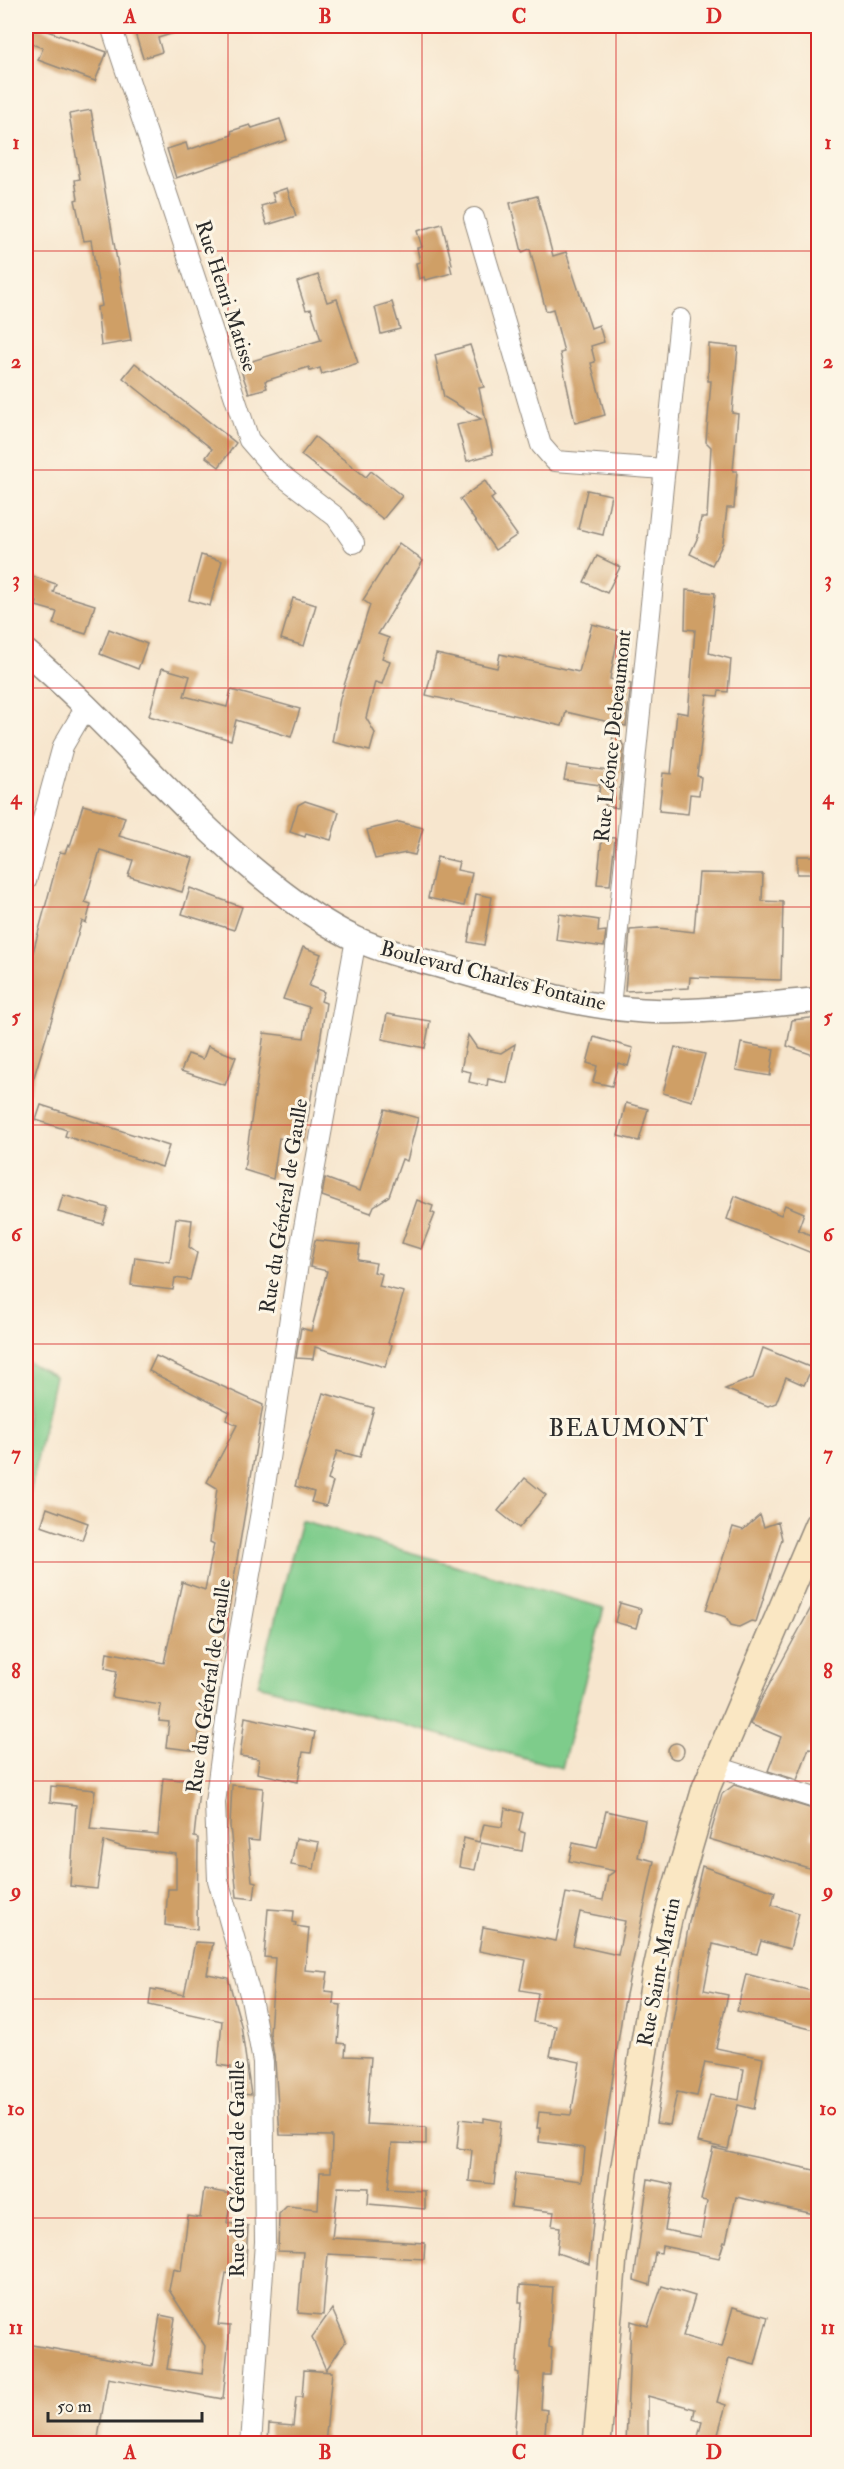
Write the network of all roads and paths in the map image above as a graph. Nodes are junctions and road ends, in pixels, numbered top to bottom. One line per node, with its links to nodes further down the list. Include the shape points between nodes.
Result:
1 (111, 26): 5 (street, Rue Henri Matisse, via 249,440 276,471 336,517)
2 (474, 218): 4 (street, via 541,445 555,461)
3 (680, 319): 4 (street, Rue Léonce Debeaumont)
4 (664, 469): 11 (street, Rue Léonce Debeaumont)
5 (354, 543)
6 (26, 652): 7 (street, Boulevard Charles Fontaine)
7 (87, 705): 8 (street, via 63,746); 9 (street, Boulevard Charles Fontaine, via 253,869 294,902)
8 (26, 881)
9 (356, 939): 11 (street, Boulevard Charles Fontaine, via 482,978); 15 (street, Rue du Général de Gaulle, via 300,1250 215,1803 218,1880 251,1998 263,2062 265,2242)
10 (819, 1000): 11 (street, Boulevard Charles Fontaine, via 655,1011)
11 (610, 1007)
12 (819, 1525): 13 (main road, Rue Saint-Martin)
13 (714, 1766): 14 (street); 16 (main road, Rue Saint-Martin, via 686,1847 656,1974 613,2257)
14 (819, 1799)
15 (252, 2444)
16 (597, 2444)

